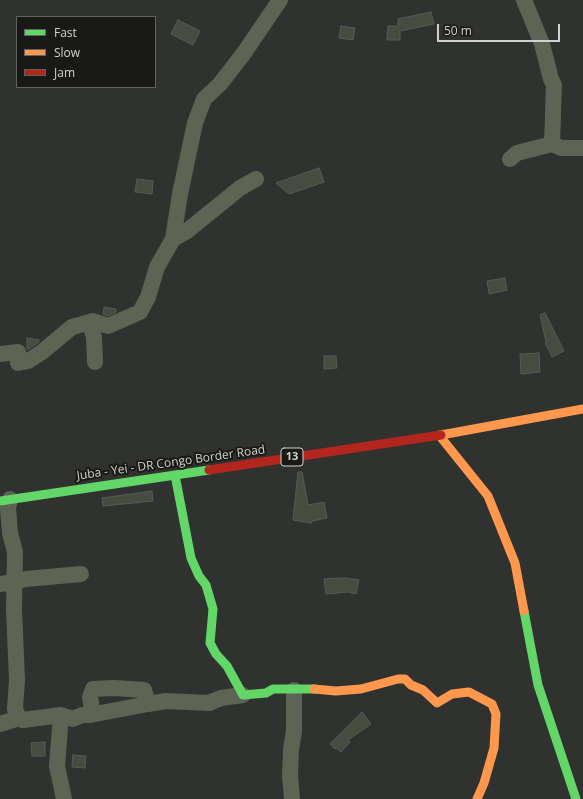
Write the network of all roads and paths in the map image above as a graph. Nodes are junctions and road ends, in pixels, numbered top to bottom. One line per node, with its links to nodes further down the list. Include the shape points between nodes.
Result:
1 (280, 0): 7 (street, via 244,53 220,84 204,99 195,123)
2 (524, 0): 3 (street, via 542,44 554,85)
3 (552, 144): 4 (street, via 561,148); 5 (street, via 517,153)
4 (583, 148)
5 (510, 159)
6 (256, 179): 7 (street, via 240,188)
7 (173, 239): 8 (street, via 157,267 148,297 140,312 108,326)
8 (89, 322): 9 (street, via 72,327 28,361 18,363 18,352); 10 (street, via 94,337)
9 (0, 354)
10 (95, 362)
11 (583, 409): 12 (street, Juba - Yei - DR Congo Border Road / 13)
12 (439, 435): 13 (street, Juba - Yei - DR Congo Border Road / 13); 27 (street, via 488,496 515,563 538,685)
13 (175, 475): 14 (street, Juba - Yei - DR Congo Border Road / 13); 18 (street, via 191,558 198,576 206,585 214,609 210,643 227,666)
14 (5, 500): 16 (street, via 14,552)
15 (81, 574): 16 (street)
16 (7, 583): 22 (street, via 14,609 17,680 15,709)
17 (294, 690): 18 (street, via 273,690); 25 (street, via 290,775); 26 (street, via 323,689 336,692 405,679 437,703 452,694 469,692 492,704 496,714 494,748)
18 (243, 695): 19 (street, via 209,703 166,701)
19 (148, 704): 21 (street); 21 (street, via 144,690 93,689 90,697)
20 (61, 715): 21 (street, via 73,719 82,714); 22 (street, via 41,719); 24 (street, via 57,766)
21 (90, 715)
22 (19, 718): 23 (street)
23 (0, 724)
24 (64, 799)
25 (292, 799)
26 (477, 799)
27 (576, 799)

